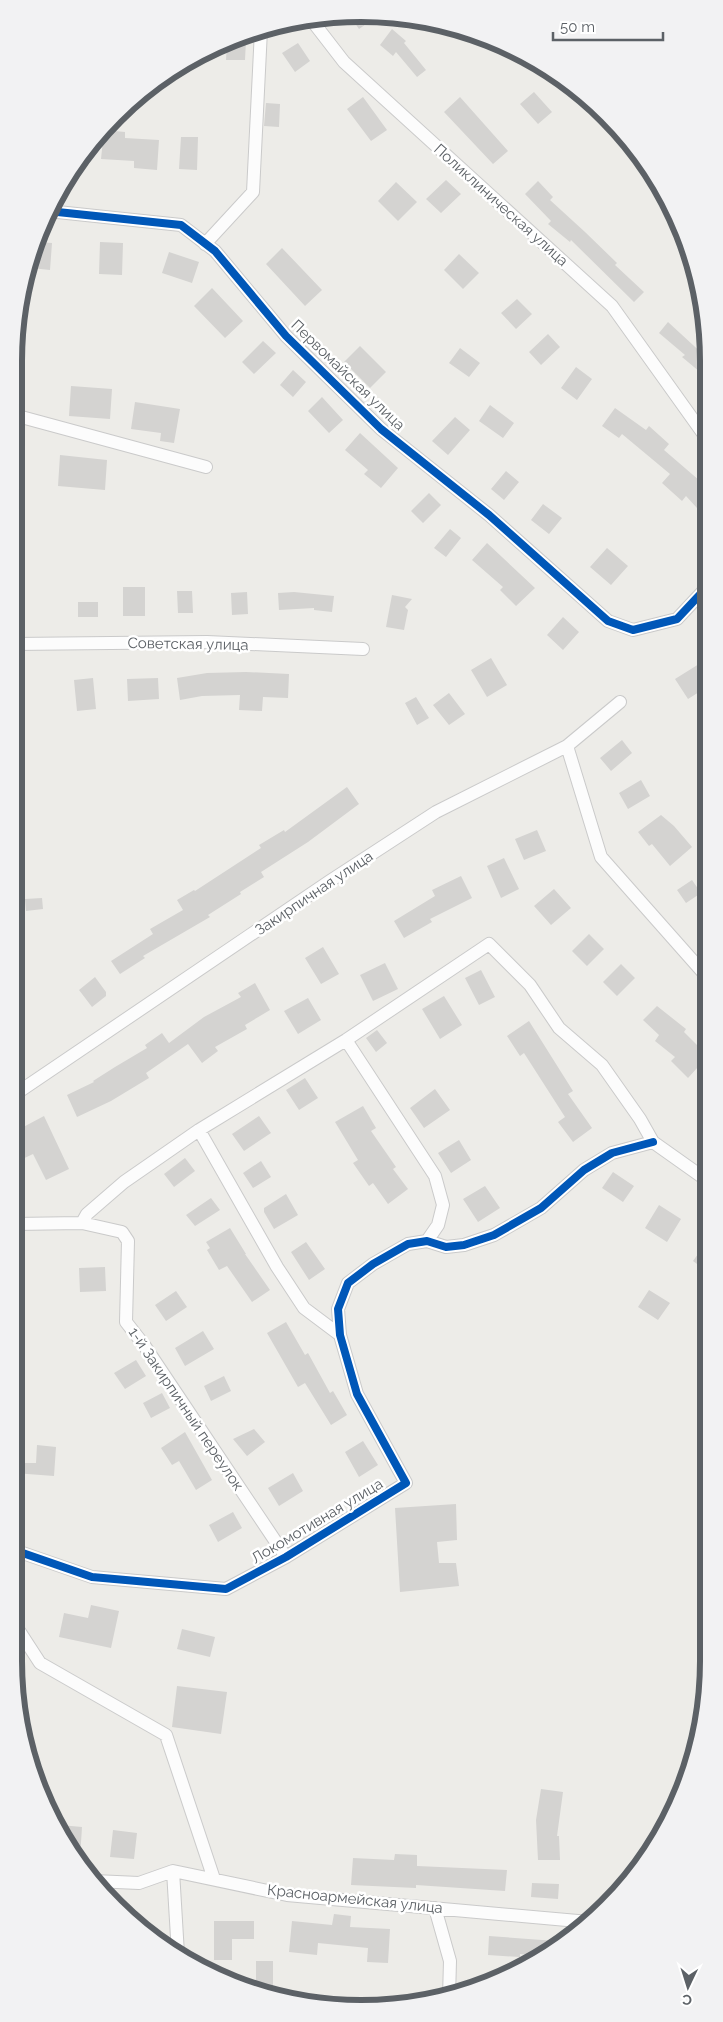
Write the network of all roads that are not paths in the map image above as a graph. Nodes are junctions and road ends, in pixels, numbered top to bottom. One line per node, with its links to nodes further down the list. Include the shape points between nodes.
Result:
1 (316, 25): 6 (street, Поликлиническая улица, via 344,62 612,306)
2 (261, 38): 4 (street, via 253,192)
3 (57, 213): 4 (street, Первомайская улица, via 181,225)
4 (205, 244): 8 (street, Первомайская улица, via 215,251 286,336 381,429 489,514 608,621 633,630 677,619)
5 (22, 417): 7 (street)
6 (700, 431)
7 (206, 467)
8 (700, 594)
9 (22, 644): 10 (street, Советская улица, via 207,642)
10 (363, 649)
11 (620, 702): 12 (street, Закирпичная улица)
12 (567, 746): 13 (street, via 601,857); 15 (street, Закирпичная улица, via 436,812)
13 (700, 969)
14 (346, 1040): 16 (street); 17 (street, via 489,944 530,985 559,1028 602,1066); 21 (street, via 435,1176 443,1205 438,1225)
15 (22, 1090)
16 (199, 1130): 19 (street, via 124,1182 87,1214); 22 (street, via 304,1308)
17 (654, 1142): 18 (street); 21 (street, Локомотивная улица, via 612,1153 584,1170 541,1208 494,1235 446,1247)
18 (700, 1175)
19 (82, 1223): 20 (street, 1-й Закирпичный переулок); 24 (street, 1-й Закирпичный переулок, via 122,1232 128,1241 126,1322)
20 (22, 1224)
21 (427, 1242): 22 (street, Локомотивная улица, via 408,1244 348,1283 338,1309)
22 (340, 1335): 24 (street, Локомотивная улица, via 357,1394 406,1483)
23 (22, 1553): 24 (street, Локомотивная улица, via 92,1577 226,1590)
24 (286, 1557)
25 (22, 1635): 27 (street, via 40,1663 166,1735)
26 (173, 1871): 27 (street, Красноармейская улица); 28 (street, via 139,1883); 31 (street)
27 (214, 1879): 29 (street, Красноармейская улица, via 287,1895)
28 (105, 1881)
29 (436, 1908): 30 (street, Красноармейская улица); 32 (street, via 450,1961)
30 (578, 1921)
31 (177, 1945)
32 (449, 1988)

